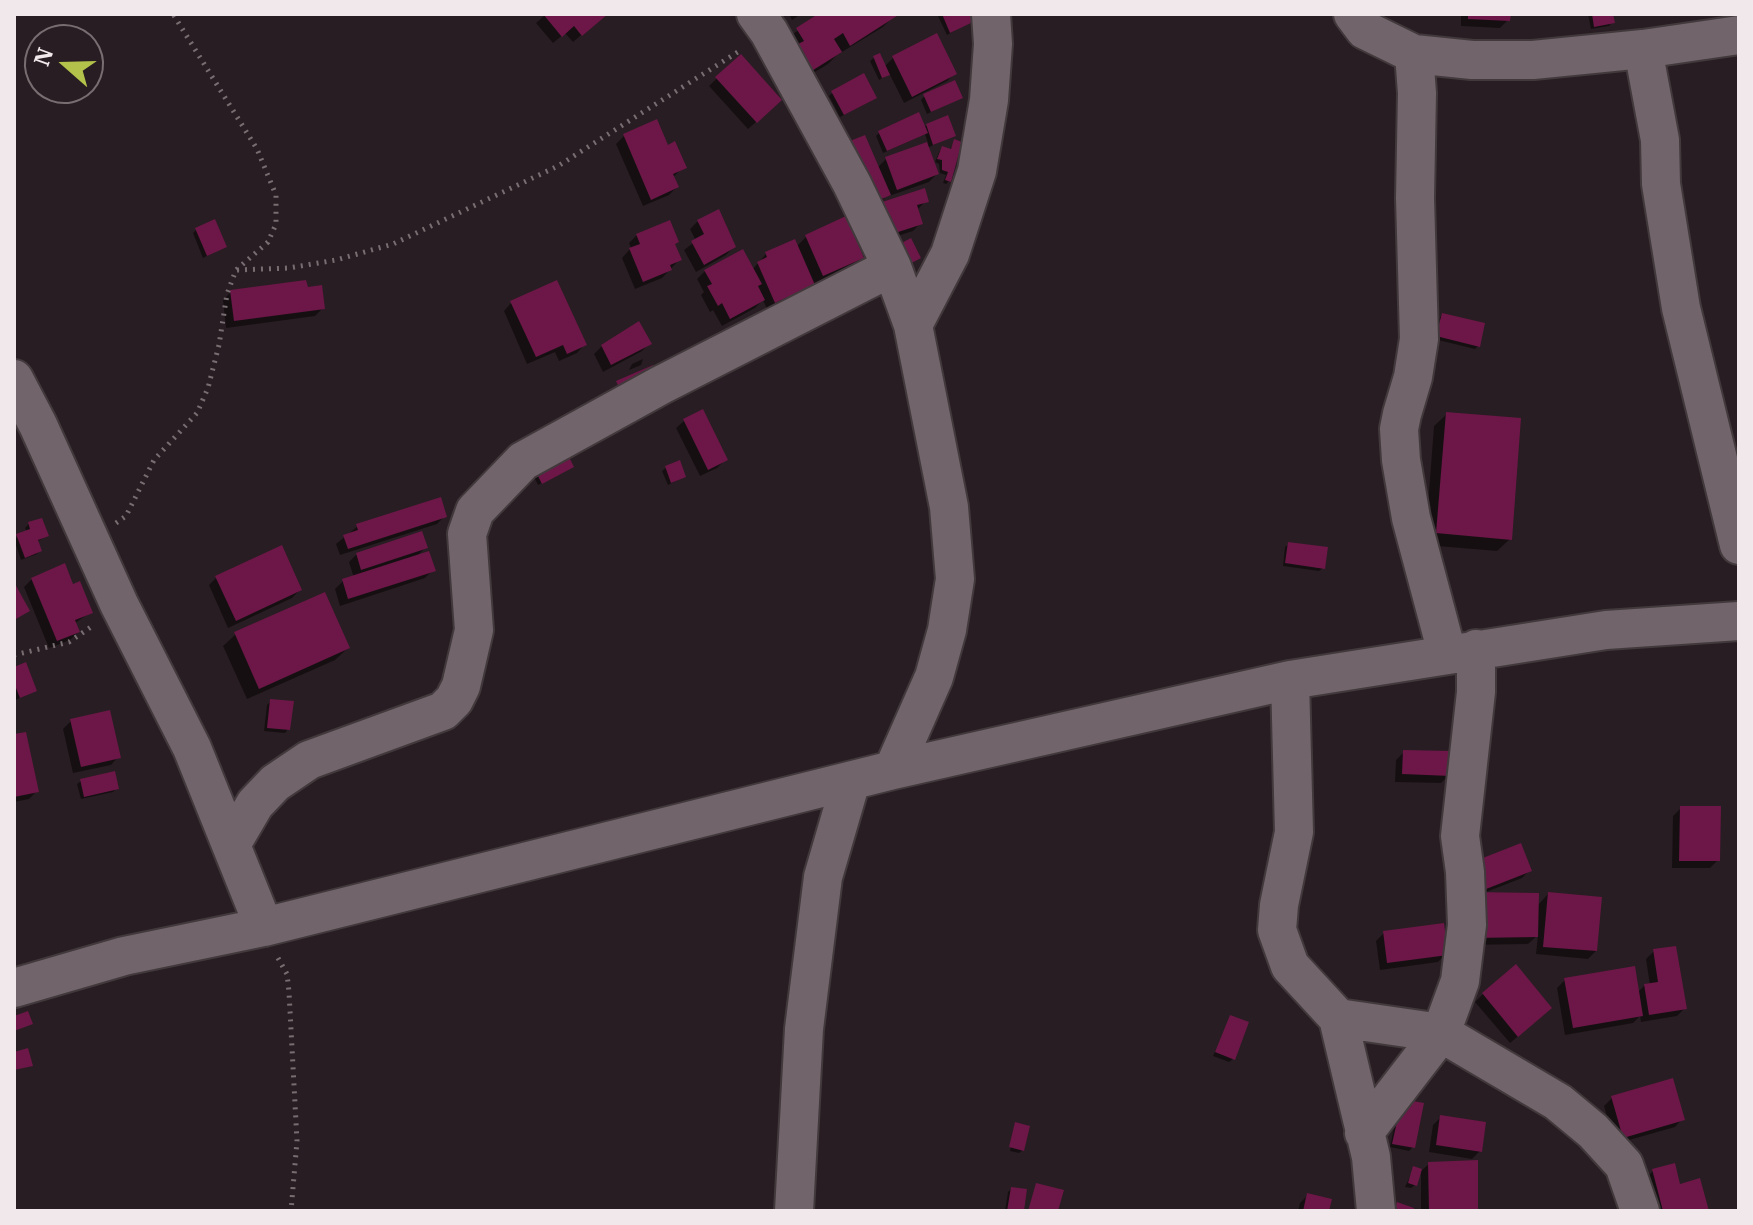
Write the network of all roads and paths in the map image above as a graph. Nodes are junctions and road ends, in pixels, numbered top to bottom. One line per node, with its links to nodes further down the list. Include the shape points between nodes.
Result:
1 (173, 14): 9 (path, via 257,149 276,195 276,224 268,242)
2 (991, 14): 10 (street, via 989,100 977,171 950,254)
3 (1353, 14): 7 (street, via 1365,30)
4 (763, 23): 8 (street); 9 (path, via 558,166 460,214 393,244 336,260)
5 (1739, 35): 6 (street)
6 (1643, 49): 7 (street, via 1533,60); 13 (street, via 1681,308)
7 (1414, 54): 16 (street, via 1419,339 1402,414 1401,460 1411,518)
8 (892, 267): 10 (street); 21 (street, via 523,461 475,511 467,534 474,630 454,700 443,711 309,760 255,804)
9 (236, 270): 12 (path, via 197,413 154,460 126,516)
10 (913, 325): 19 (street, via 949,507 955,579 934,677)
11 (14, 379): 12 (street)
12 (89, 542): 14 (street)
13 (1739, 545)
14 (119, 604): 17 (path, via 69,642); 21 (street, via 192,748)
15 (1739, 621): 16 (street, via 1606,630)
16 (1462, 651): 18 (street); 25 (street, via 1476,692 1460,836 1467,925 1460,981)
17 (14, 655)
18 (1290, 680): 19 (street); 24 (street, via 1294,832 1277,930 1290,966)
19 (893, 770): 20 (street)
20 (851, 781): 22 (street); 28 (street, via 823,877 804,1029)
21 (231, 845): 22 (street)
22 (264, 927): 23 (street, via 124,956); 27 (path, via 287,974 289,992 297,1141)
23 (14, 988)
24 (1338, 1018): 25 (street); 26 (street)
25 (1441, 1033): 26 (street); 30 (street, via 1558,1102 1593,1131 1624,1165)
26 (1364, 1133): 29 (street)
27 (291, 1211)
28 (794, 1211)
29 (1376, 1211)
30 (1640, 1211)

